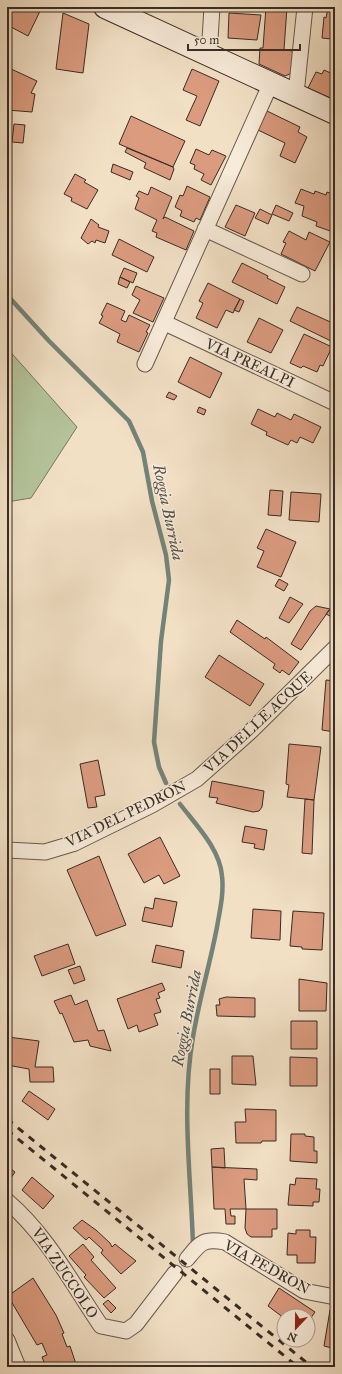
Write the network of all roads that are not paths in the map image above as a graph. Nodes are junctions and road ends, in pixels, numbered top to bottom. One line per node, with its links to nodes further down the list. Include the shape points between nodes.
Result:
1 (104, 7): 4 (main road)
2 (212, 7): 4 (street)
3 (305, 7): 6 (street)
4 (209, 55): 5 (main road)
5 (271, 83): 6 (main road); 8 (street)
6 (296, 94): 7 (main road)
7 (335, 113)
8 (205, 229): 9 (street); 10 (street)
9 (302, 274)
10 (165, 323): 11 (street); 12 (street, VIA PREALPI)
11 (145, 364)
12 (335, 403)
13 (335, 648): 14 (street, VIA DELLE ACQUE, via 251,731)
14 (197, 779): 15 (street, VIA DEL PEDRON, via 152,805 75,843 45,852)
15 (7, 850)
16 (7, 1200): 18 (street, VIA ZUCCOLO, via 26,1217 51,1249 101,1326 126,1331 136,1324)
17 (187, 1259): 19 (street, VIA PEDRON, via 199,1244 211,1239 225,1242 304,1291)
18 (175, 1273)
19 (335, 1296)
20 (7, 1340): 21 (street)
21 (18, 1367)

